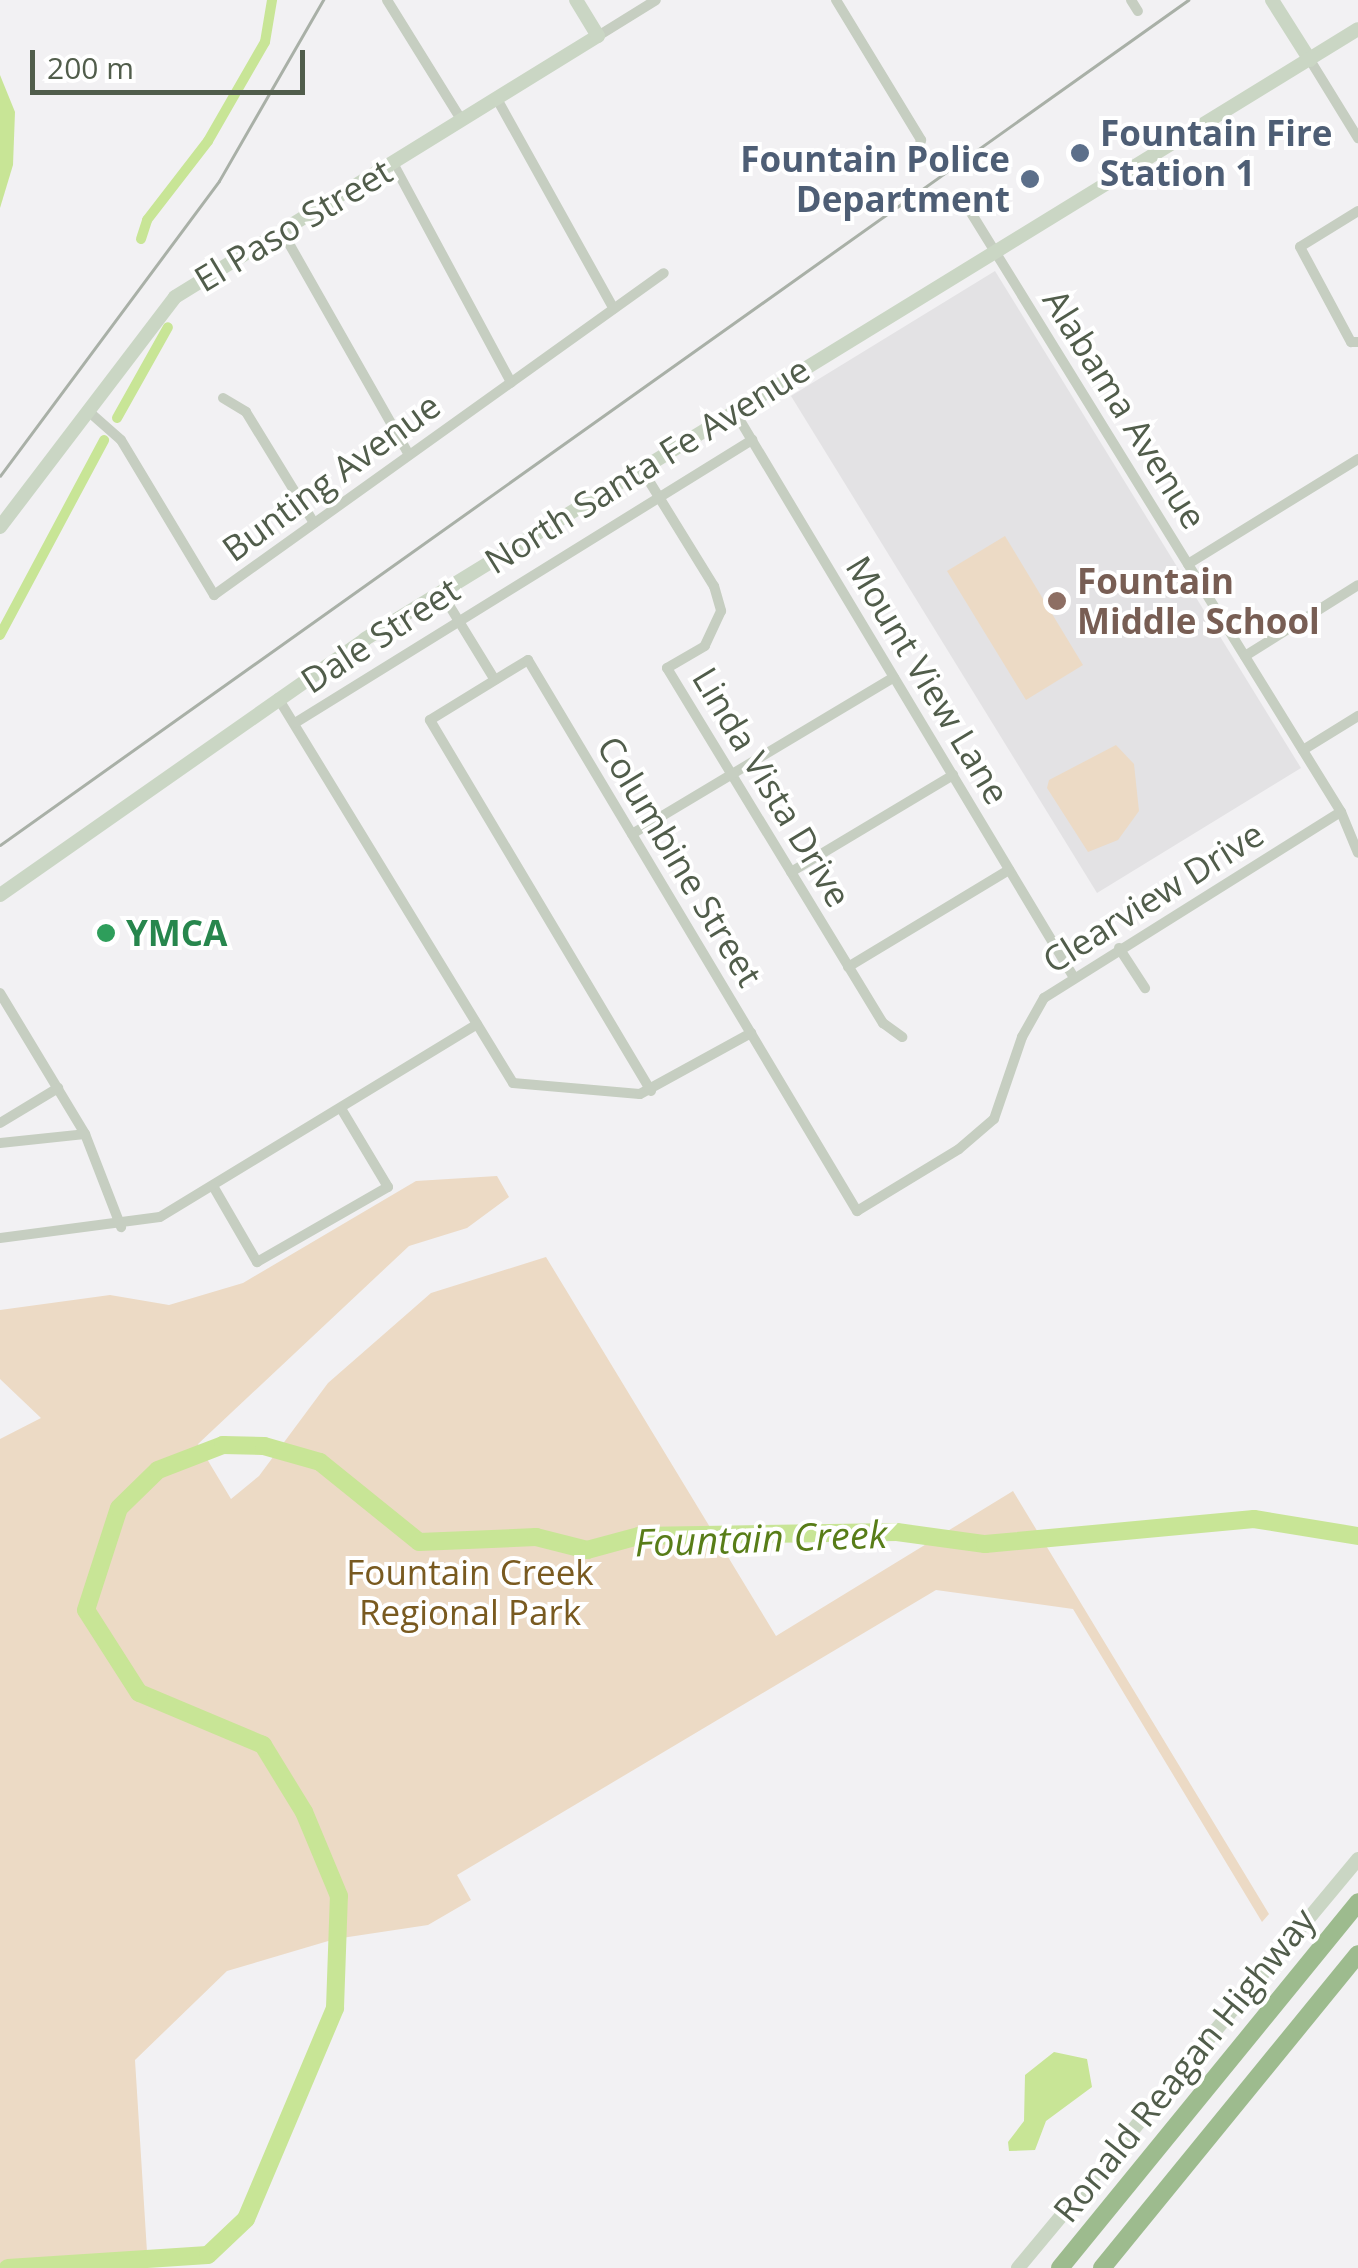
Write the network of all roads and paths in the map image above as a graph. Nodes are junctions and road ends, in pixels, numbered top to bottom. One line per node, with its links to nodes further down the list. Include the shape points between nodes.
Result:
1 (387, 0): 10 (street)
2 (576, 0): 7 (main road)
3 (656, 0): 7 (street, El Paso Street)
4 (837, 0): 12 (street, via 921,140)
5 (1272, 0): 8 (main road)
6 (1358, 29): 8 (main road, North Santa Fe Avenue)
7 (598, 36): 9 (main road, El Paso Street)
8 (1310, 60): 11 (street); 17 (main road, North Santa Fe Avenue)
9 (497, 99): 10 (main road, El Paso Street); 19 (street)
10 (462, 121): 13 (main road, El Paso Street)
11 (1358, 138)
12 (916, 159)
13 (394, 165): 16 (main road, El Paso Street); 21 (street)
14 (965, 203): 17 (street, Alabama Avenue)
15 (1358, 211): 20 (street, via 1300,246)
16 (282, 232): 23 (main road, El Paso Street, via 175,297); 26 (street)
17 (996, 251): 24 (main road, North Santa Fe Avenue); 32 (street, Alabama Avenue)
18 (664, 273): 19 (street, Bunting Avenue)
19 (614, 308): 21 (street, Bunting Avenue)
20 (1355, 342)
21 (511, 382): 26 (street, Bunting Avenue)
22 (223, 398): 30 (street, via 246,412)
23 (88, 410): 30 (street, Bunting Avenue, via 121,440 214,595); 31 (main road, El Paso Street)
24 (735, 412): 25 (street, Mount View Lane); 28 (main road, North Santa Fe Avenue)
25 (752, 440): 29 (street, Dale Street); 37 (street, Mount View Lane)
26 (409, 455): 30 (street, Bunting Avenue)
27 (1358, 459): 32 (street)
28 (642, 468): 29 (street, Linda Vista Drive); 34 (main road, North Santa Fe Avenue)
29 (658, 495): 35 (street, Dale Street); 43 (street, Linda Vista Drive, via 714,586 720,611 704,646 667,668)
30 (314, 523)
31 (0, 527)
32 (1188, 564): 36 (street, Alabama Avenue)
33 (1358, 585): 36 (street)
34 (442, 592): 35 (street); 39 (main road, North Santa Fe Avenue)
35 (457, 617): 38 (street); 41 (street, Dale Street)
36 (1246, 656): 42 (street, Alabama Avenue)
37 (894, 678): 43 (street); 44 (street, Mount View Lane)
38 (495, 680): 46 (street, Columbine Street, via 528,660); 60 (street, via 430,720)
39 (278, 698): 41 (street); 50 (main road, North Santa Fe Avenue)
40 (1358, 716): 42 (street)
41 (295, 723): 56 (street)
42 (1303, 750): 45 (street, Alabama Avenue)
43 (732, 774): 46 (street); 49 (street, Linda Vista Drive)
44 (952, 775): 48 (street, Mount View Lane); 49 (street)
45 (1341, 812): 47 (street, Alabama Avenue); 51 (street, Clearview Drive)
46 (632, 834): 57 (street, Columbine Street)
47 (1358, 853)
48 (1010, 870): 52 (street); 53 (street, Mount View Lane)
49 (791, 872): 52 (street, Linda Vista Drive)
50 (0, 895)
51 (1119, 948): 53 (street, Clearview Drive); 54 (street)
52 (848, 967): 58 (street, Linda Vista Drive, via 883,1023)
53 (1072, 976): 66 (street, Clearview Drive, via 1044,998 1022,1037 994,1119 959,1150)
54 (1146, 988)
55 (2, 1001): 59 (street)
56 (477, 1024): 60 (street, via 513,1083); 61 (street)
57 (750, 1033): 60 (street); 66 (street, Columbine Street)
58 (902, 1038)
59 (58, 1088): 62 (street); 63 (street)
60 (651, 1091)
61 (342, 1110): 65 (street); 65 (street, via 388,1187 257,1262)
62 (0, 1123)
63 (85, 1134): 64 (street); 67 (street)
64 (0, 1143)
65 (212, 1186): 67 (street, via 160,1217)
66 (857, 1211)
67 (121, 1227): 68 (street)
68 (0, 1238)
69 (1358, 1860): 72 (main road)
70 (1358, 1902): 73 (highway, Ronald Reagan Highway)
71 (1358, 1954): 74 (highway, Ronald Reagan Highway)
72 (1018, 2268)
73 (1060, 2268)
74 (1102, 2268)

